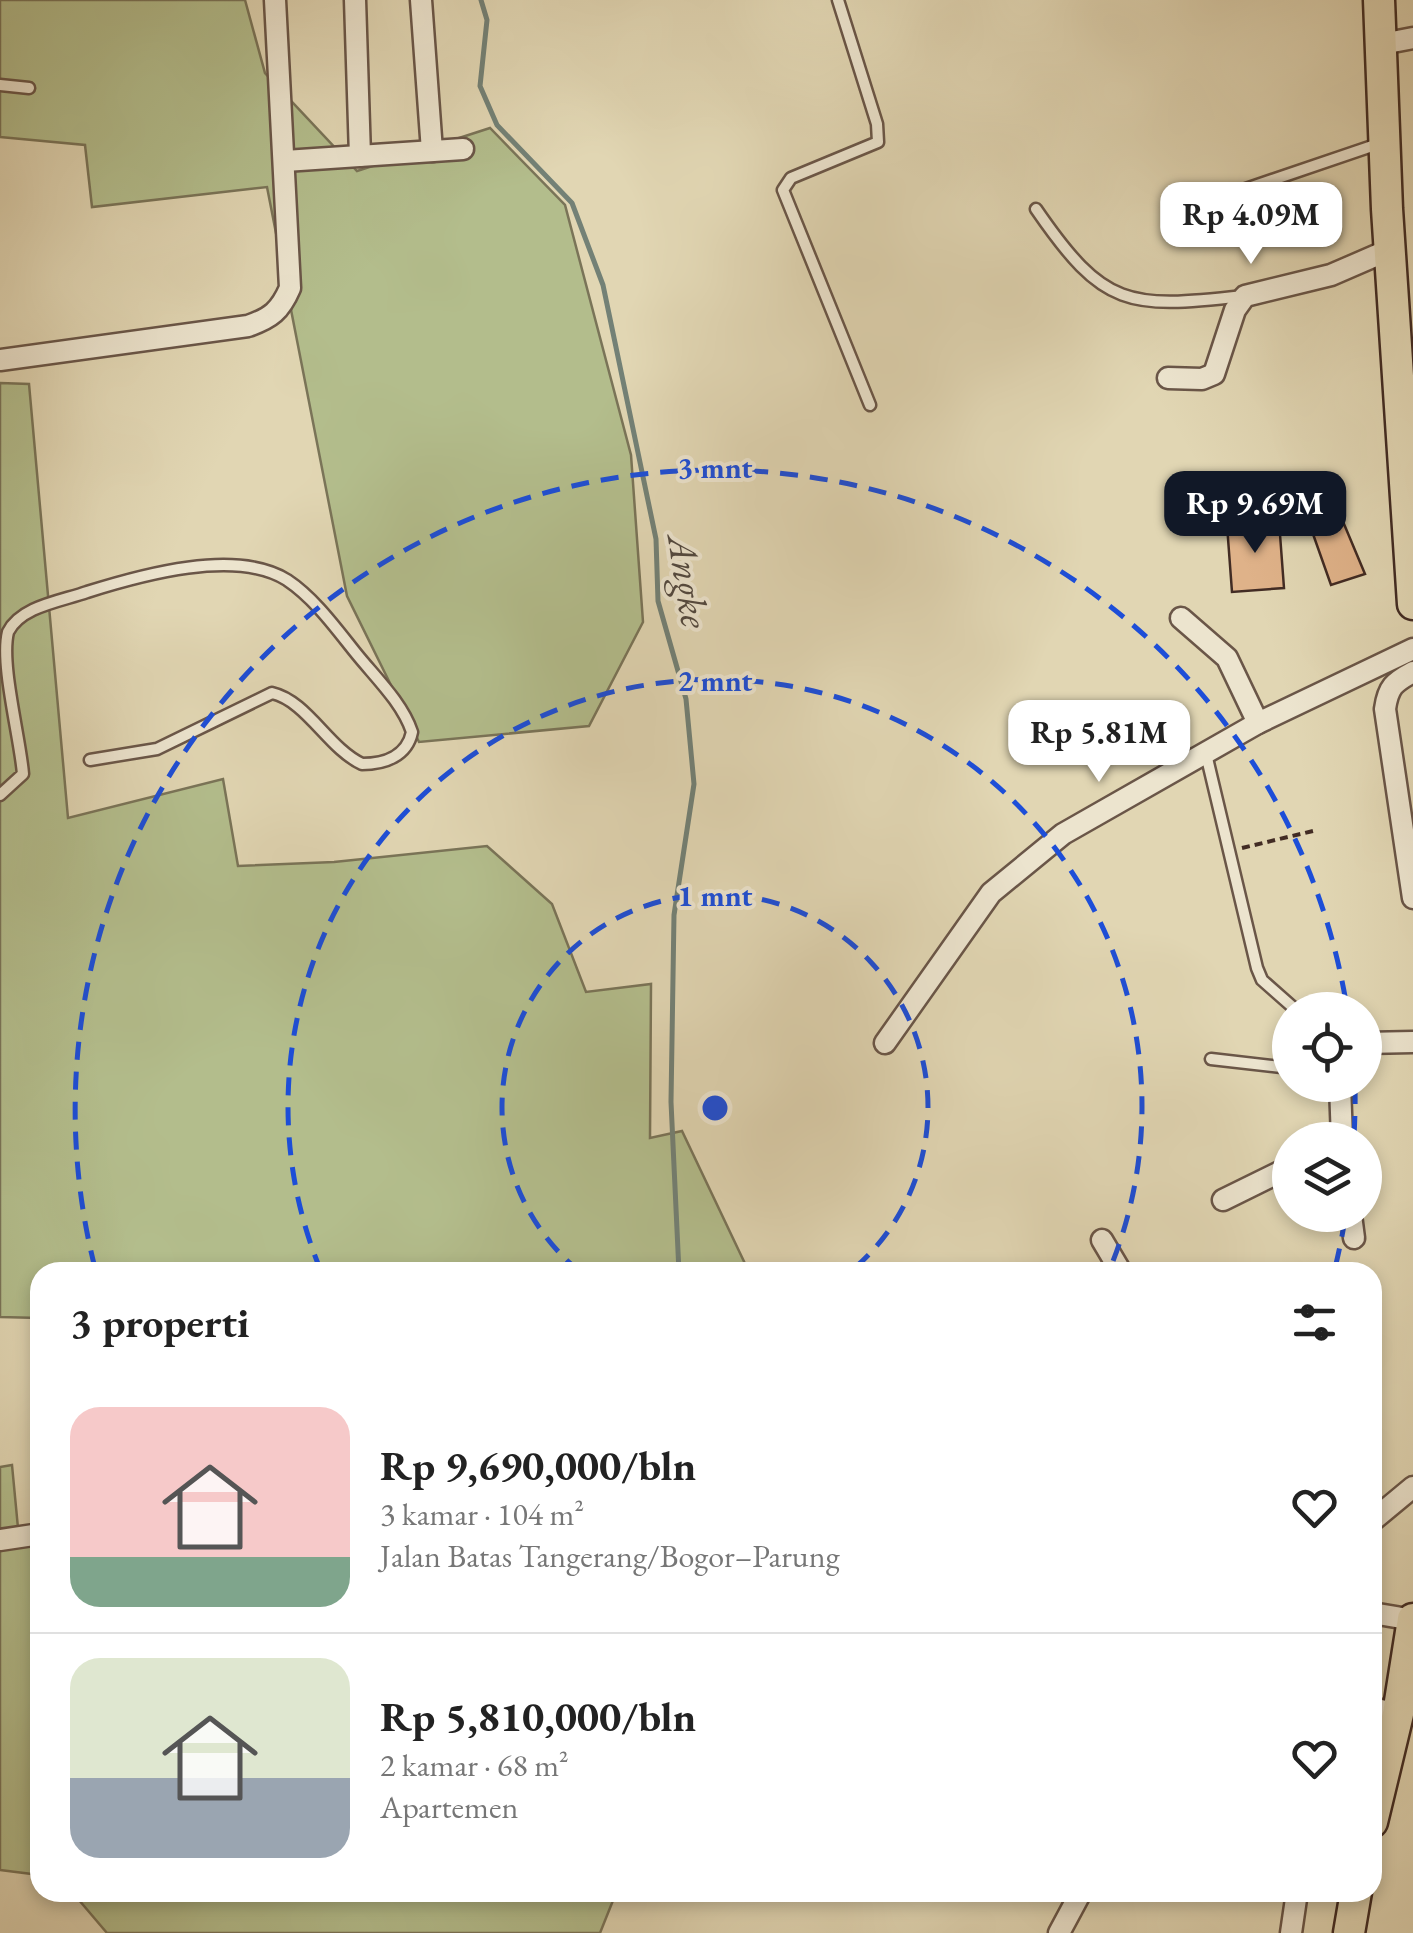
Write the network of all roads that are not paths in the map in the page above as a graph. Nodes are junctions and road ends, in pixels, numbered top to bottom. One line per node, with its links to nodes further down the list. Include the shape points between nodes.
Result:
1 (275, 0): 14 (street)
2 (355, 0): 13 (street)
3 (421, 0): 12 (street)
4 (838, 0): 21 (lane, via 878,142 791,178 783,190)
5 (1379, 0): 7 (main road)
6 (1413, 38): 7 (street)
7 (1382, 44): 10 (main road)
8 (0, 84): 9 (lane)
9 (28, 88)
10 (1387, 141): 15 (lane); 17 (main road)
11 (463, 149): 12 (street)
12 (432, 151): 13 (street)
13 (360, 156): 14 (street)
14 (285, 161): 19 (street, via 290,288 266,320)
15 (1225, 196)
16 (1036, 209): 18 (lane, via 1072,262 1116,295 1160,304)
17 (1391, 249): 18 (street, via 1331,275); 22 (main road)
18 (1245, 296): 20 (street, via 1214,374)
19 (0, 360)
20 (1168, 378)
21 (870, 406)
22 (1408, 464): 23 (main road)
23 (1413, 604)
24 (1180, 618): 27 (street, via 1227,658)
25 (1413, 649): 27 (street)
26 (1413, 672): 31 (street, via 1394,682 1385,708)
27 (1258, 723): 28 (street)
28 (1206, 754): 32 (lane, via 1262,980); 34 (street, via 1063,834 991,893)
29 (90, 760): 30 (lane, via 157,749 272,694 362,764 394,758 412,732 341,634 285,579 256,567 143,574 20,616 10,629 6,670 23,774)
30 (0, 796)
31 (1413, 898)
32 (1276, 992)
33 (1413, 1042): 35 (street)
34 (885, 1043)
35 (1382, 1043)
36 (1212, 1059): 37 (lane)
37 (1272, 1066)
38 (1272, 1175): 39 (street)
39 (1222, 1200)
40 (1353, 1232): 41 (street)
41 (1354, 1238)
42 (1102, 1240): 43 (street)
43 (1115, 1262)
44 (1413, 1487): 45 (street)
45 (1382, 1512)
46 (30, 1536): 47 (street)
47 (0, 1540)
48 (1382, 1616): 49 (street)
49 (1412, 1627): 50 (main road)
50 (1385, 1711): 51 (main road)
51 (1382, 1737)
52 (1076, 1902): 55 (street)
53 (1295, 1902): 56 (street)
54 (1354, 1902): 57 (main road)
55 (1059, 1933)
56 (1291, 1933)
57 (1349, 1933)

